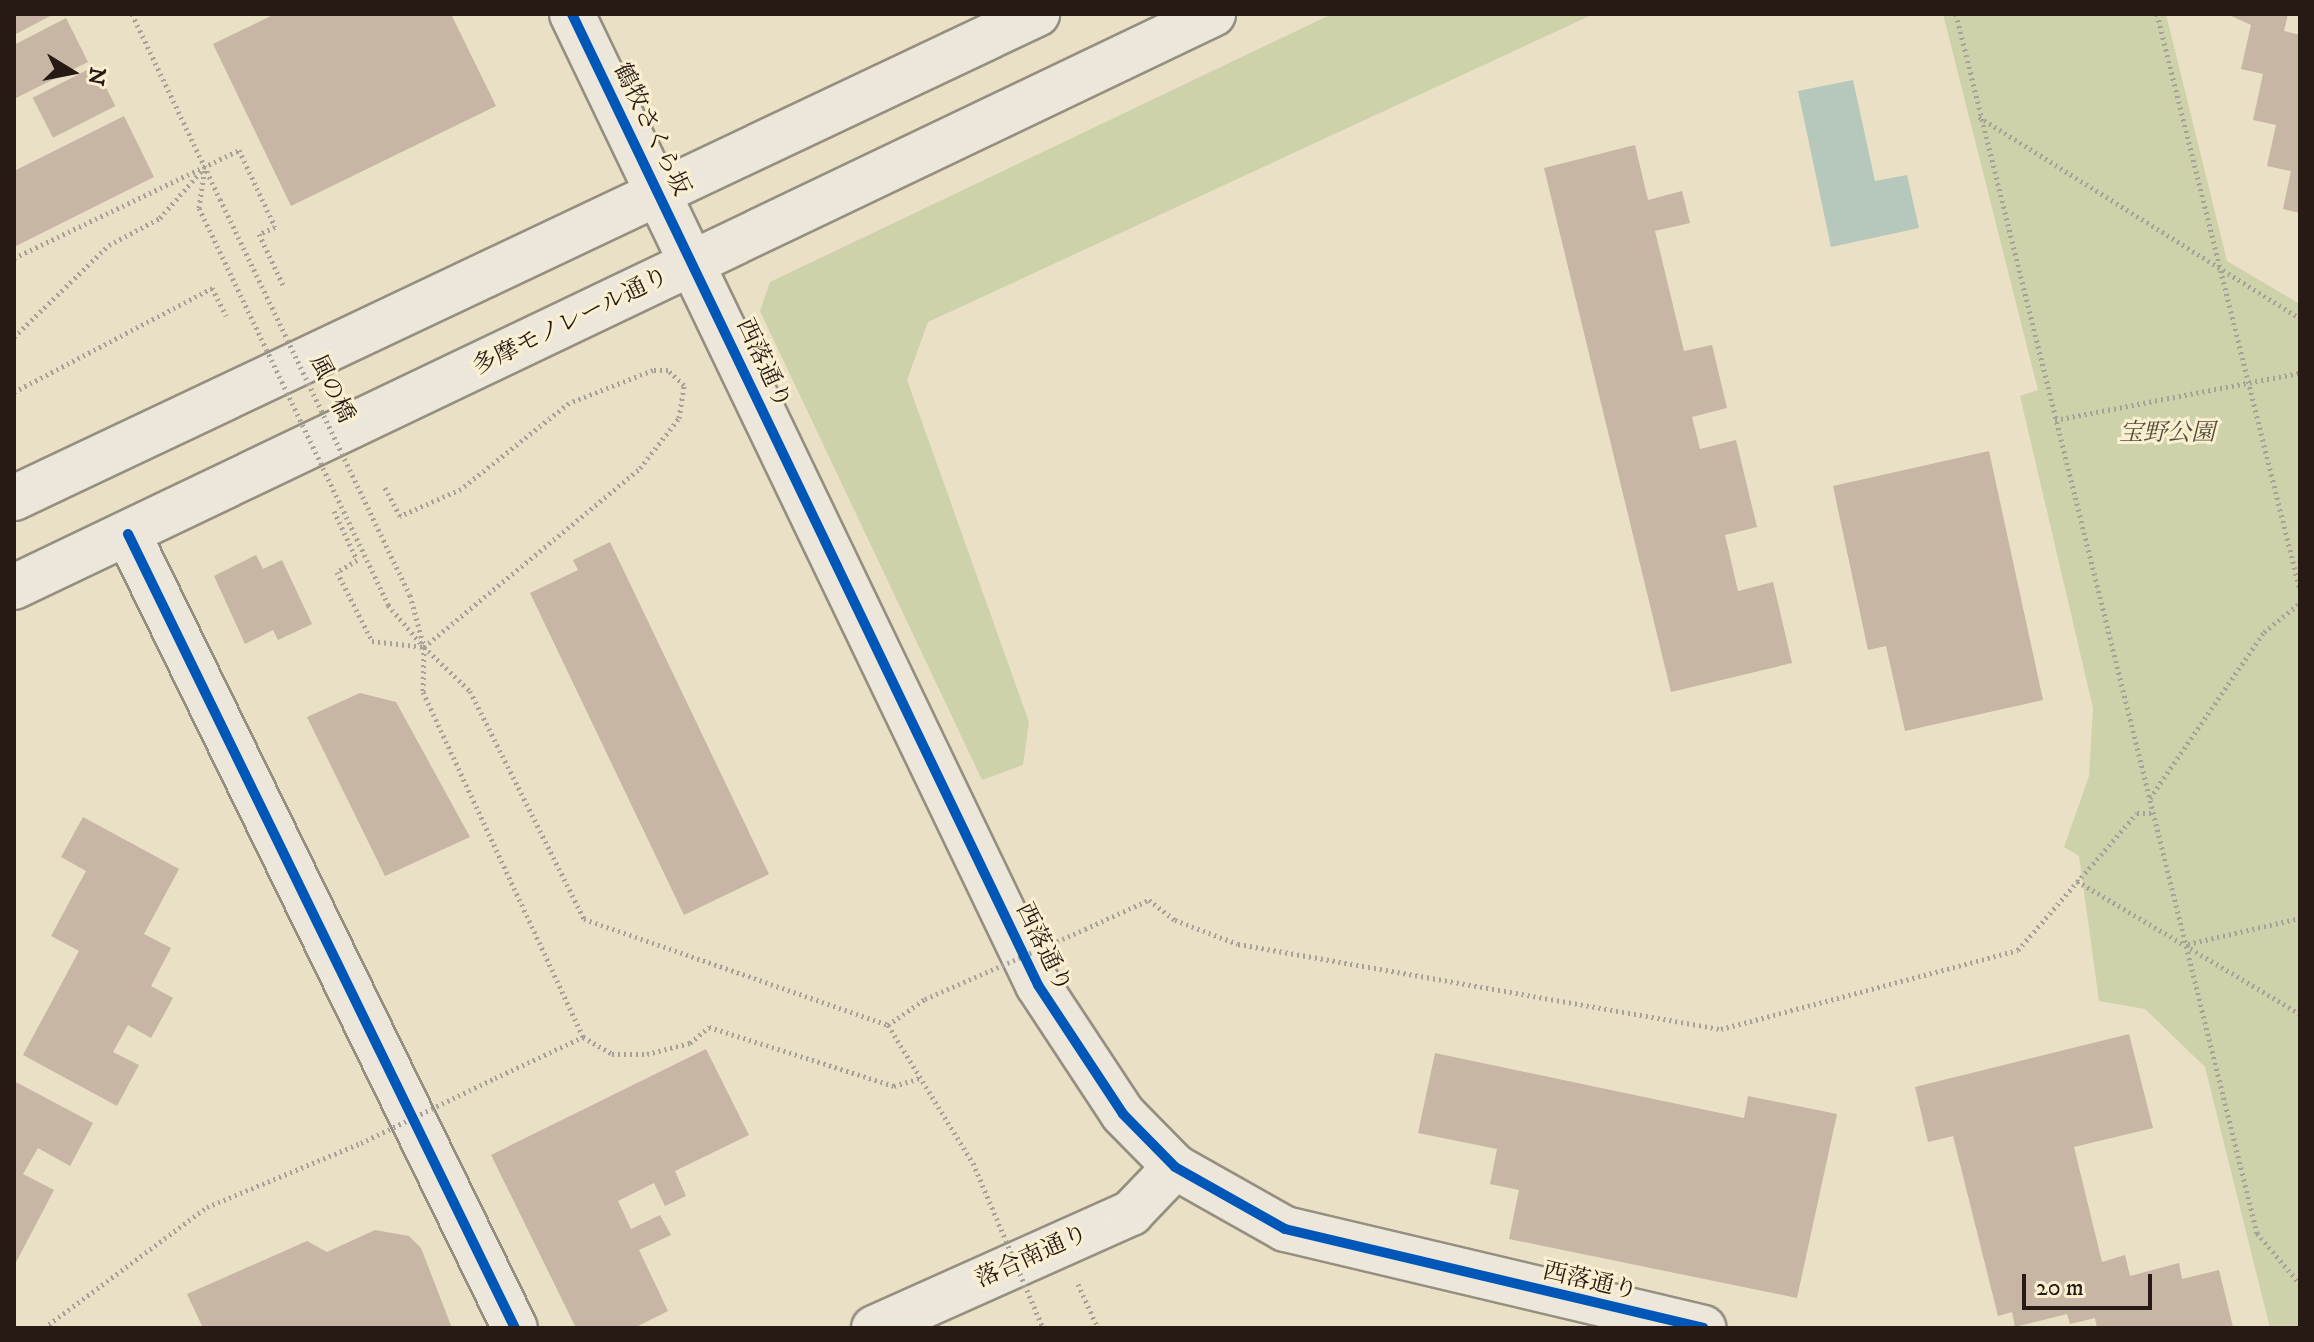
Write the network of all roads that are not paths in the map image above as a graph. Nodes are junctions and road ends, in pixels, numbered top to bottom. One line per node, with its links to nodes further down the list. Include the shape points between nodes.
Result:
1 (572, 14): 4 (street, 鶴牧さくら坂)
2 (1037, 14): 4 (street)
3 (1213, 14): 5 (street, 多摩モノレール通り)
4 (659, 194): 5 (street, 鶴牧さくら坂); 6 (street)
5 (693, 263): 7 (street, 多摩モノレール通り); 9 (street, 西落通り, via 1043,996 1094,1079)
6 (14, 498)
7 (128, 534): 8 (street, 多摩モノレール通り); 10 (street)
8 (14, 587)
9 (1175, 1167): 11 (street, 落合南通り, via 1131,1213); 12 (street, 西落通り, via 1285,1229)
10 (515, 1328)
11 (874, 1328)
12 (1703, 1328)

